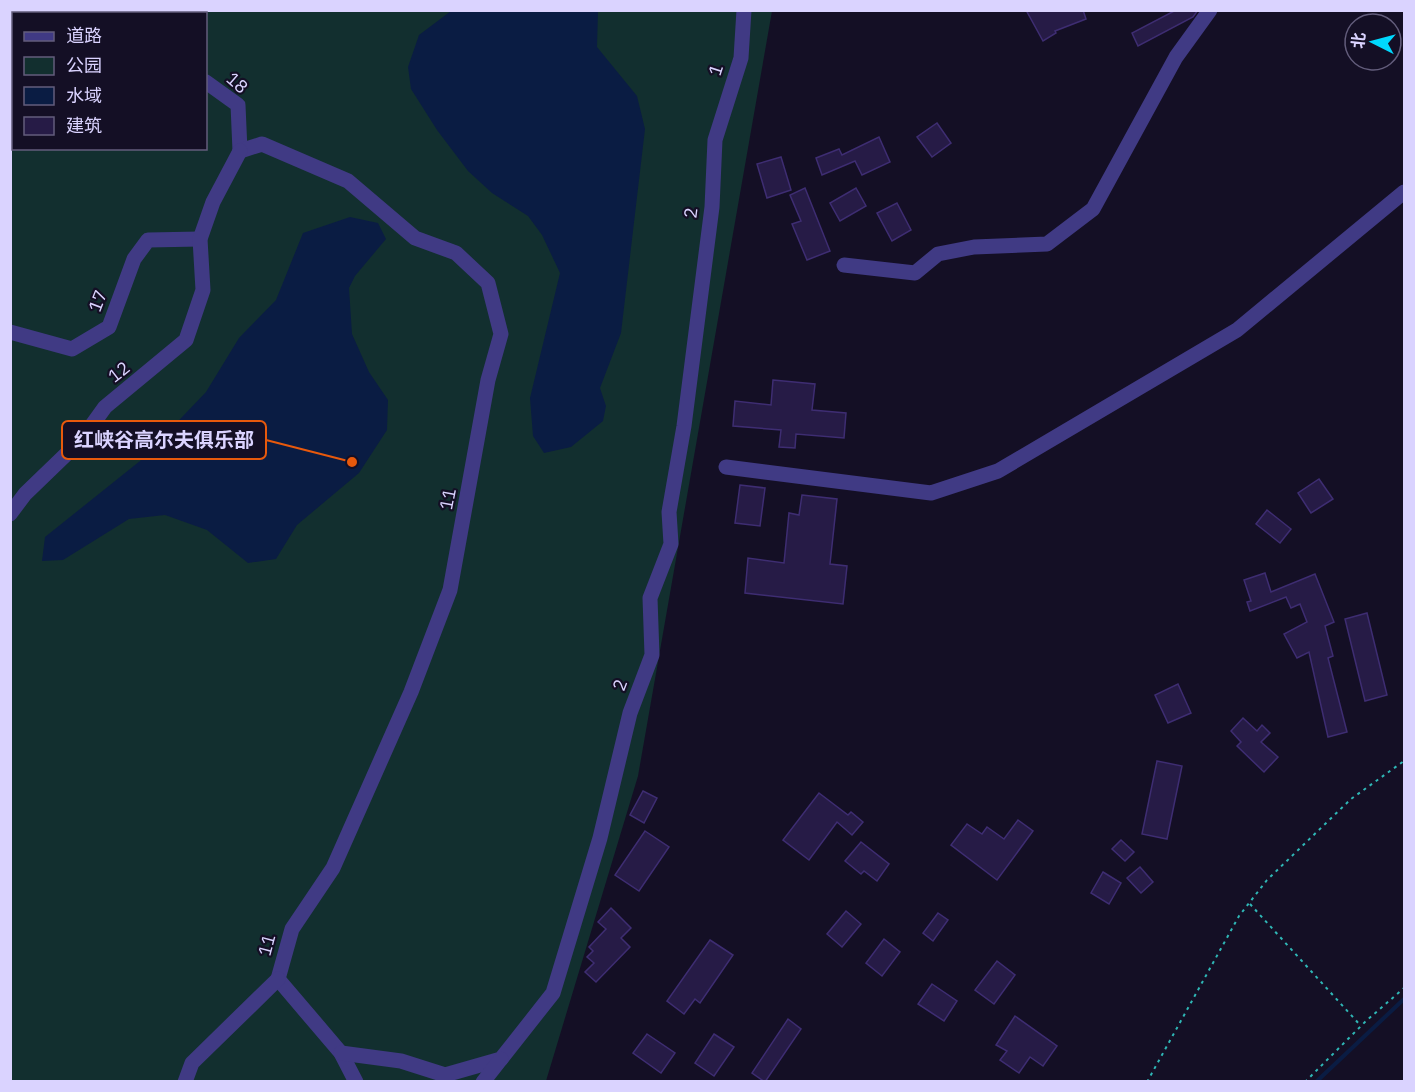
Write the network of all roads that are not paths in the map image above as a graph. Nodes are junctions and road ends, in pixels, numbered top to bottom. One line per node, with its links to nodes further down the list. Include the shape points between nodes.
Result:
1 (744, 10): 4 (street, 1, via 741,58)
2 (1210, 10): 8 (street, via 1176,57 1093,209 1047,244 974,247 938,254 915,273)
3 (207, 83): 5 (street, 18, via 238,105)
4 (715, 140): 14 (street, 2, via 712,207 669,512 671,544 650,598 652,655 630,713 600,838 553,993)
5 (240, 150): 7 (street, via 213,202); 12 (street, 11, via 262,144 348,181 415,238 456,254 488,283 501,334 488,380 450,590 411,692 333,868 292,929)
6 (1404, 192): 10 (street, via 1238,330 998,471 931,493)
7 (200, 239): 9 (street, 17, via 148,240 134,258 109,327 72,349); 11 (street, 12, via 203,290 186,340 105,407 82,439 25,494)
8 (844, 265)
9 (10, 332)
10 (726, 467)
11 (10, 514)
12 (278, 979): 13 (street); 15 (street, via 192,1063)
13 (341, 1053): 14 (street, via 401,1061 446,1075); 16 (street)
14 (501, 1059): 17 (street, 2)
15 (185, 1082)
16 (356, 1082)
17 (483, 1082)

